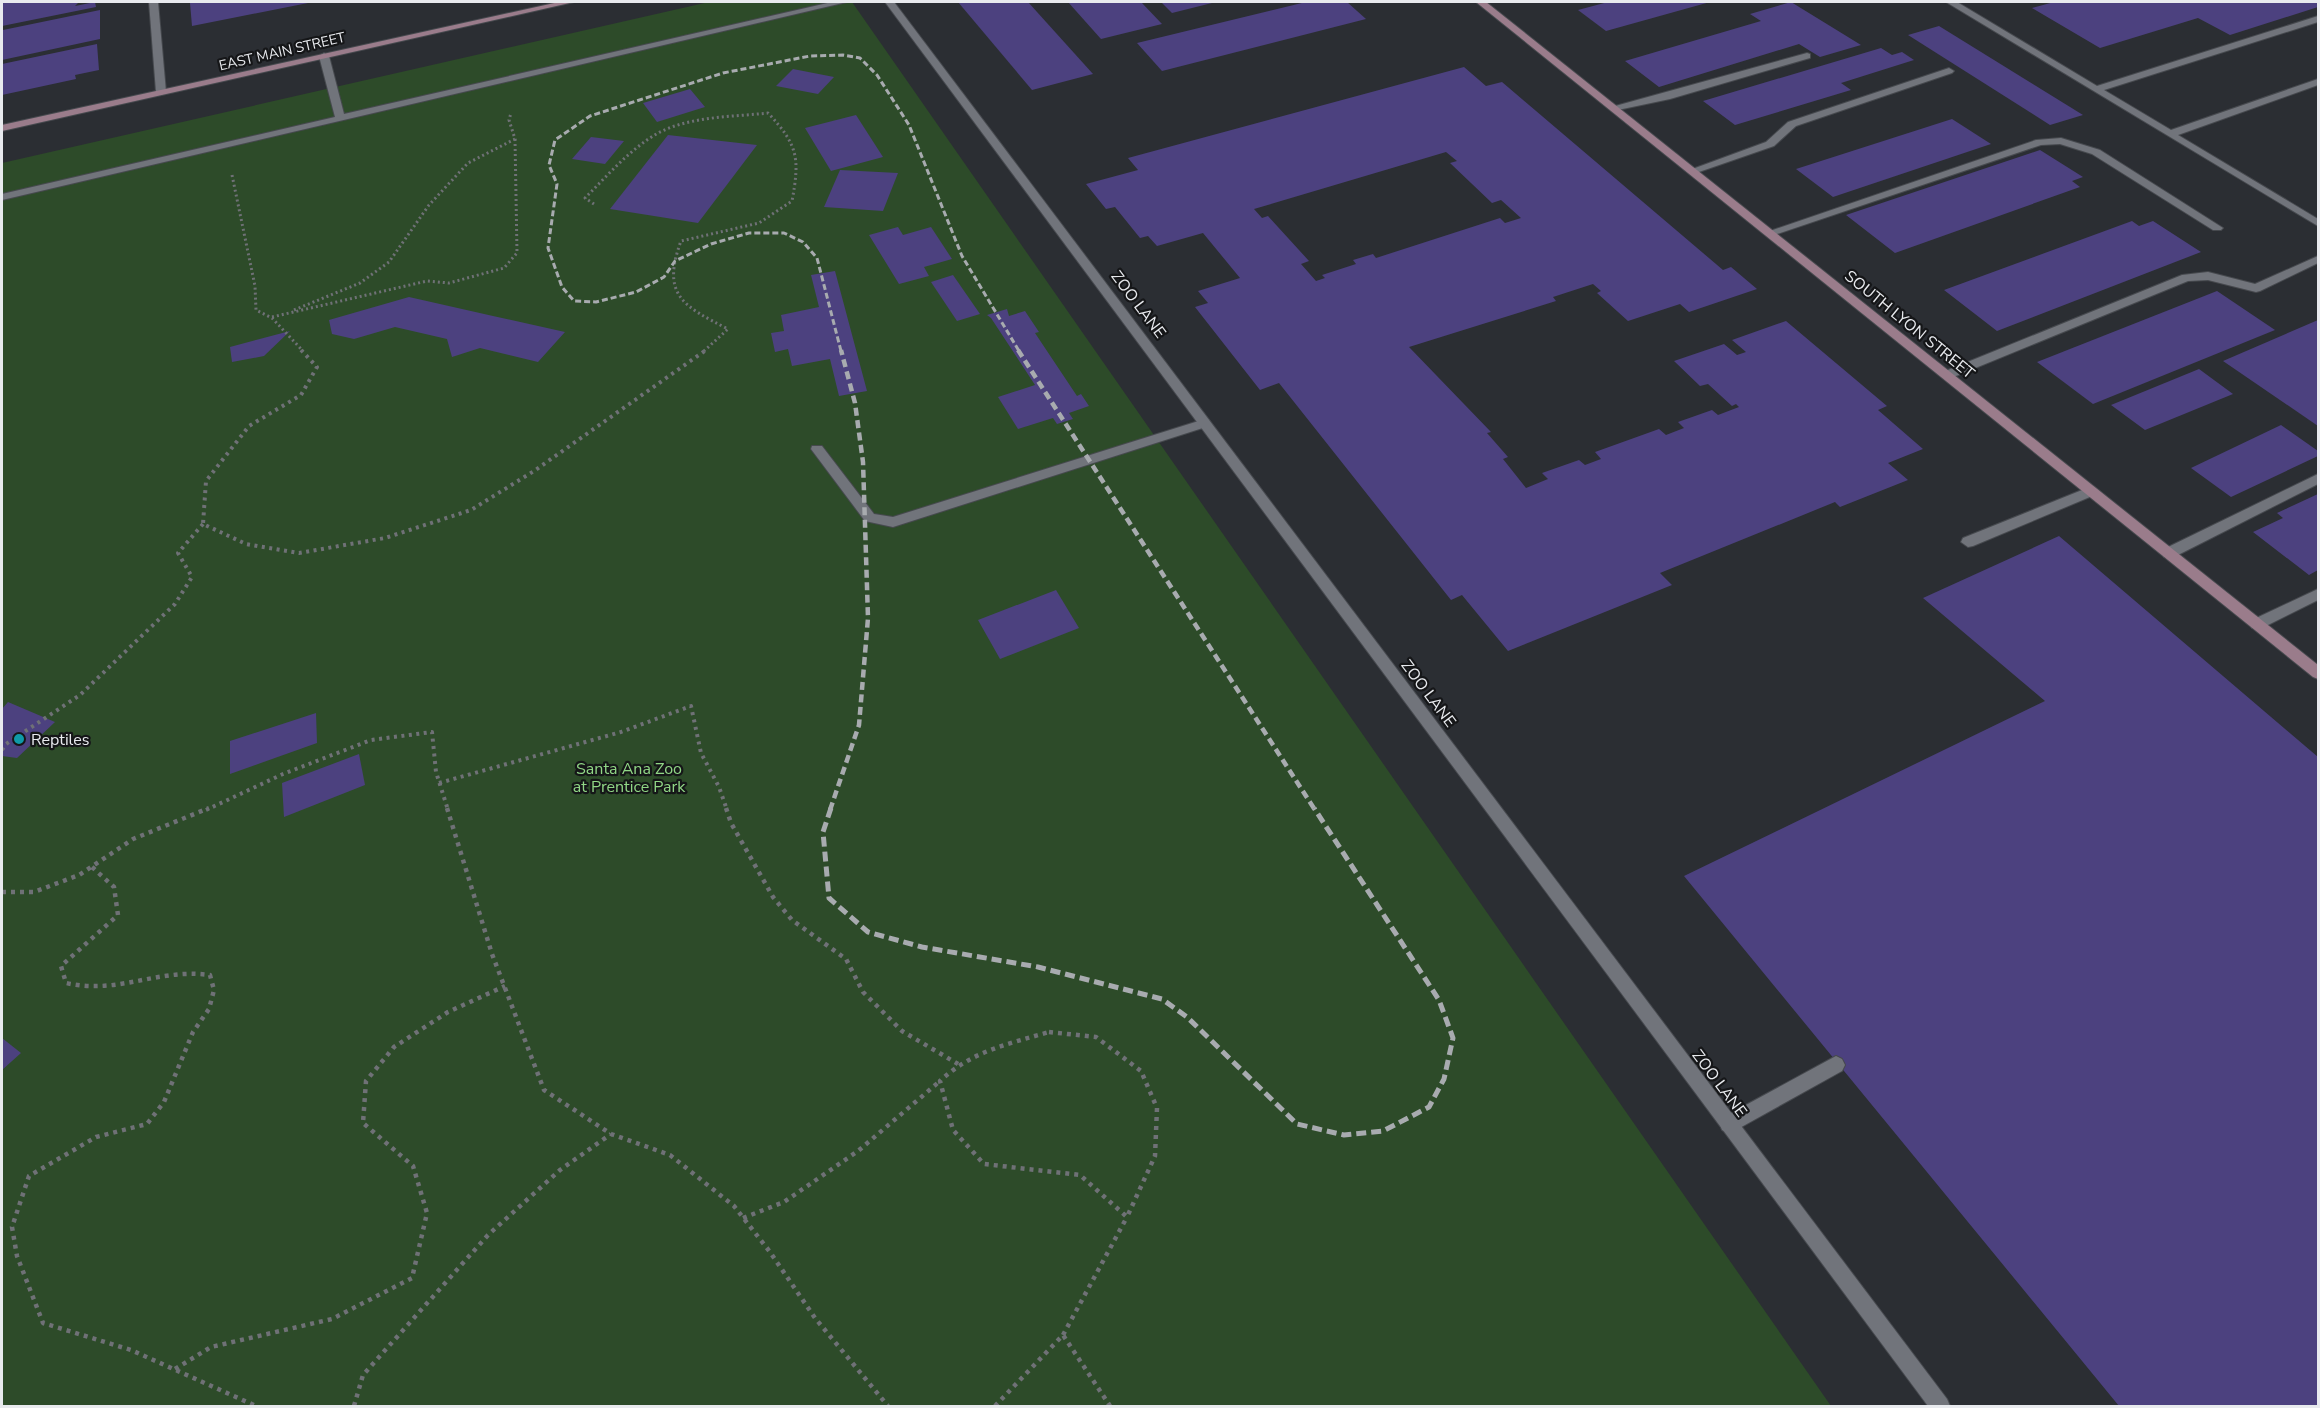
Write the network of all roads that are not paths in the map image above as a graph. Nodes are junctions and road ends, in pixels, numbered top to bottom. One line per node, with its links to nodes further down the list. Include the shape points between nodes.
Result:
1 (153, 2): 13 (street)
2 (569, 2): 8 (street, EAST MAIN STREET)
3 (843, 2): 15 (street)
4 (890, 2): 25 (street, ZOO LANE)
5 (1481, 2): 14 (street, SOUTH LYON STREET)
6 (1951, 2): 12 (street)
7 (2319, 19): 12 (street)
8 (324, 56): 13 (street, EAST MAIN STREET); 15 (street)
9 (1807, 56): 14 (street, via 1666,97)
10 (1949, 71): 18 (street, via 1792,124 1770,144)
11 (2319, 82): 17 (street)
12 (2096, 89): 17 (street)
13 (160, 92): 16 (street, EAST MAIN STREET)
14 (1613, 108): 18 (street, SOUTH LYON STREET)
15 (340, 118): 19 (street)
16 (2, 128)
17 (2170, 134): 20 (street)
18 (1692, 171): 22 (street, SOUTH LYON STREET)
19 (2, 197)
20 (2319, 223)
21 (2217, 228): 22 (street, via 2096,152 2061,141 2040,142)
22 (1770, 233): 24 (street, SOUTH LYON STREET)
23 (2319, 260): 24 (street, via 2256,288 2208,276 2186,278)
24 (1947, 375): 28 (street, SOUTH LYON STREET)
25 (1205, 423): 26 (street, via 893,522 870,518); 35 (street, ZOO LANE)
26 (817, 449)
27 (2319, 479): 30 (street)
28 (2092, 491): 29 (street); 30 (street, SOUTH LYON STREET)
29 (1968, 542)
30 (2169, 553): 32 (street, SOUTH LYON STREET)
31 (2319, 594): 32 (street)
32 (2258, 624): 33 (street, SOUTH LYON STREET)
33 (2319, 673)
34 (1836, 1065): 35 (street)
35 (1729, 1124): 36 (street, ZOO LANE)
36 (1940, 1407)

